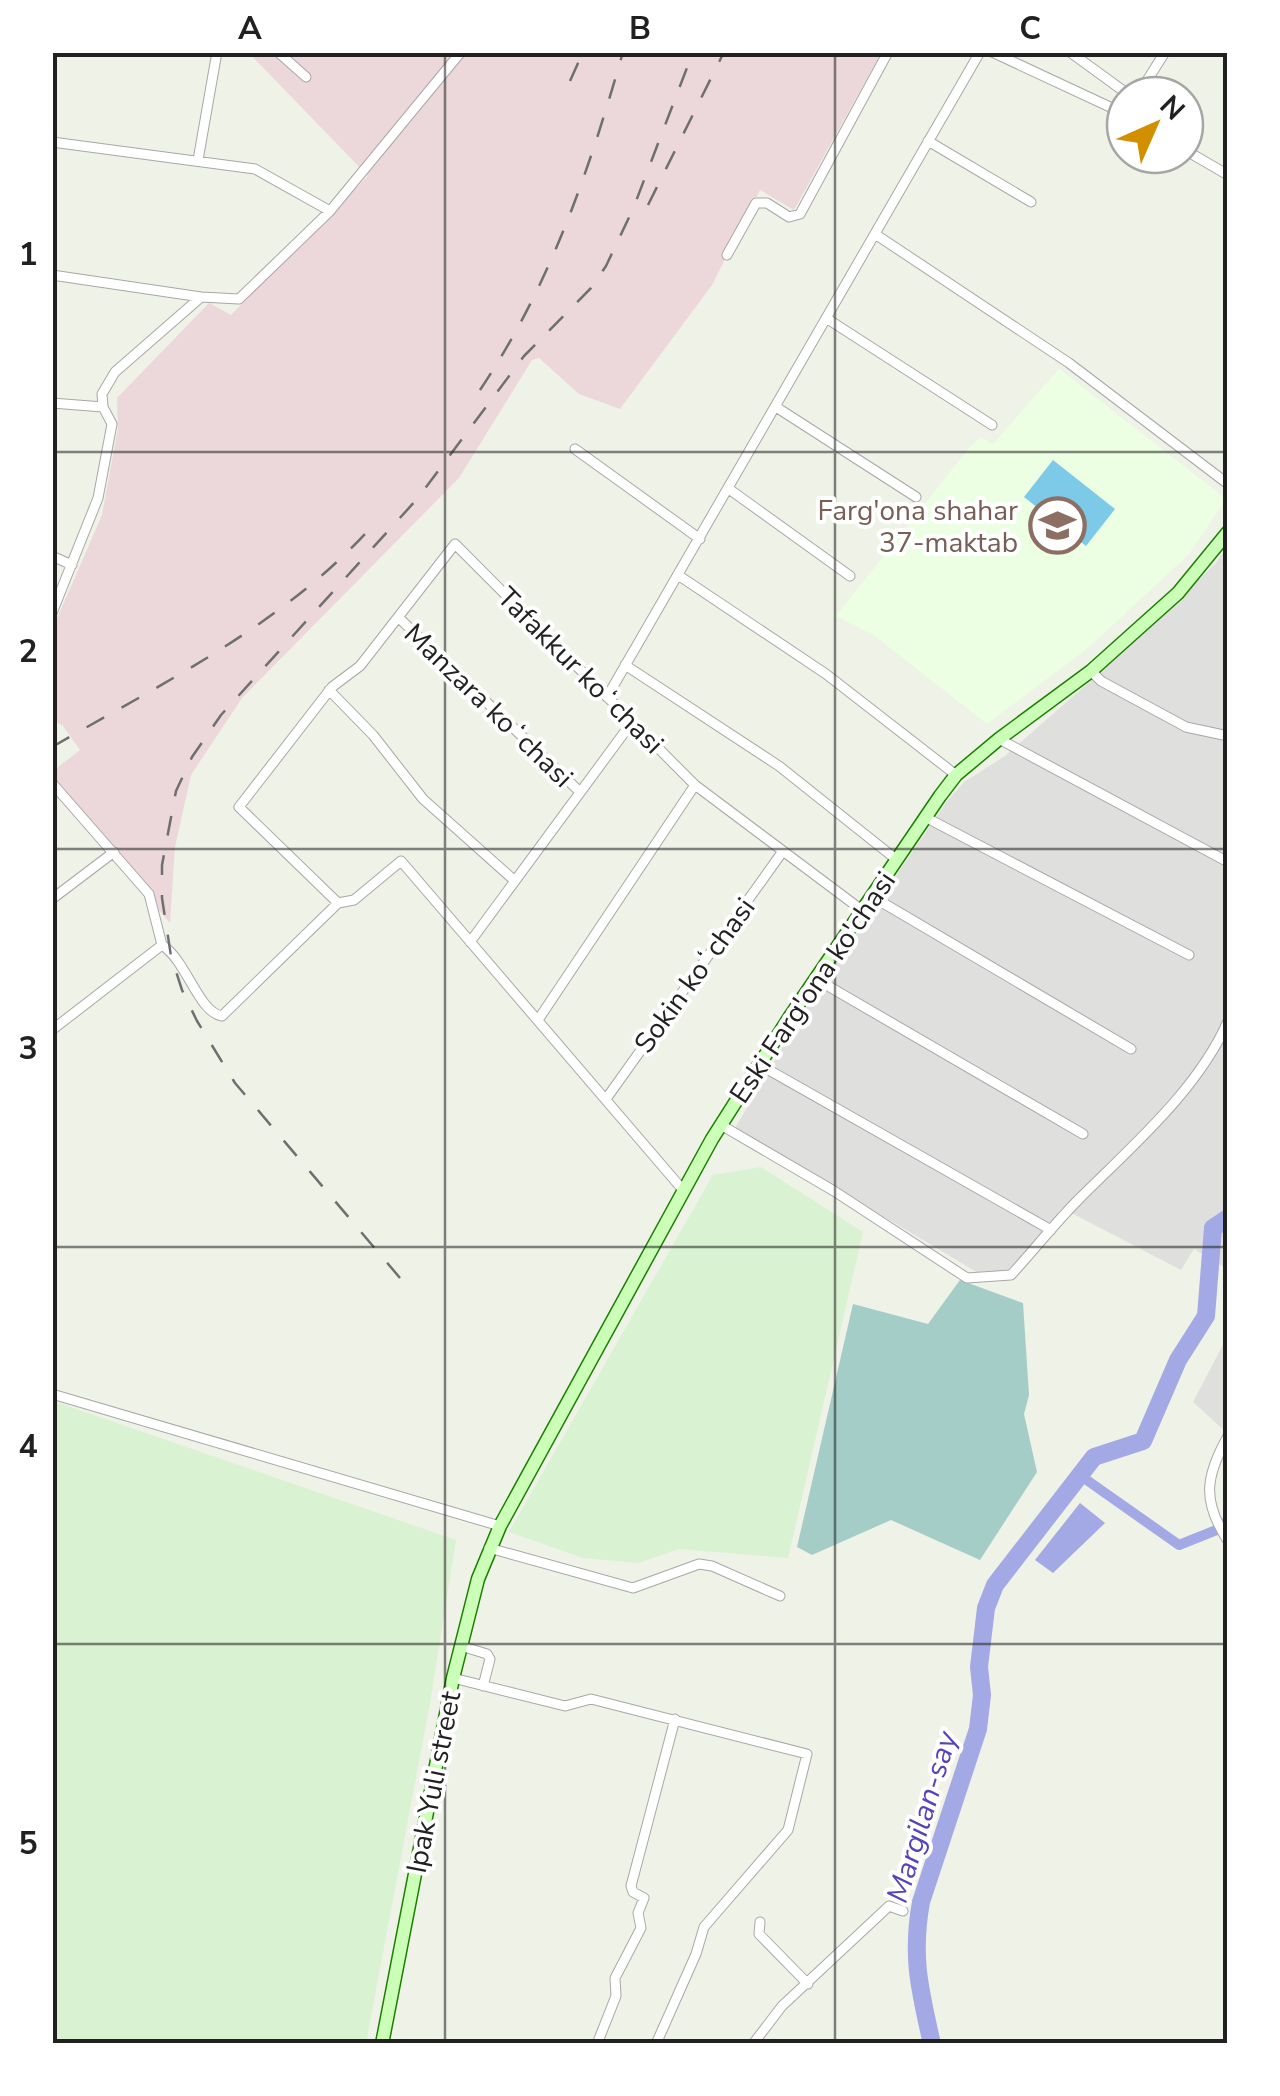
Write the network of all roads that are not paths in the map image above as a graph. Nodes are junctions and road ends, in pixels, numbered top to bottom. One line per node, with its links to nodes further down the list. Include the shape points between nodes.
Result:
1 (217, 52): 15 (street)
2 (278, 52): 10 (street)
3 (460, 52): 19 (street)
4 (888, 52): 21 (street, via 800,214 790,217 759,201)
5 (980, 52): 14 (street)
6 (992, 52): 12 (street)
7 (1070, 52): 11 (street)
8 (1165, 52): 9 (street)
9 (1151, 75)
10 (306, 77)
11 (1105, 78)
12 (1105, 105)
13 (52, 142): 15 (street)
14 (928, 142): 18 (street); 20 (street)
15 (198, 160): 19 (street, via 255,168)
16 (1205, 162): 17 (street)
17 (1228, 175)
18 (1031, 202)
19 (330, 211): 23 (street, via 240,299)
20 (875, 234): 24 (street); 30 (street, via 1069,363)
21 (727, 255)
22 (52, 275): 23 (street)
23 (201, 297): 26 (street, via 116,372)
24 (826, 318): 27 (street); 28 (street)
25 (52, 402): 26 (street)
26 (102, 407): 36 (street, via 112,424 98,498)
27 (776, 408): 31 (street); 32 (street)
28 (992, 425)
29 (576, 449): 34 (street)
30 (1228, 484)
31 (729, 489): 34 (street); 38 (street)
32 (916, 496)
33 (1228, 532): 42 (main road, Eski Farg'ona ko'chasi, via 1178,593)
34 (700, 539): 37 (street)
35 (52, 556): 36 (street)
36 (72, 565): 39 (street)
37 (678, 575): 41 (street); 48 (street, via 826,674)
38 (850, 576)
39 (52, 613)
40 (398, 617): 43 (street, Tafakkur koʻchasi, via 360,666); 44 (street, Tafakkur koʻchasi, via 455,544); 51 (street, Manzara koʻchasi)
41 (626, 665): 44 (street); 55 (street, via 779,766)
42 (1092, 672): 46 (street, via 1186,727); 47 (main road, Eski Farg'ona ko'chasi)
43 (329, 690): 57 (street, via 424,799); 60 (street, via 239,808)
44 (607, 696): 45 (street, Tafakkur koʻchasi)
45 (632, 722): 50 (street, Tafakkur koʻchasi); 51 (street)
46 (1228, 736)
47 (999, 739): 48 (main road, Eski Farg'ona ko'chasi); 56 (street)
48 (956, 775): 52 (main road, Eski Farg'ona ko'chasi)
49 (52, 783): 54 (street)
50 (695, 785): 53 (street, Tafakkur koʻchasi); 66 (street)
51 (580, 792): 57 (street)
52 (925, 817): 55 (main road, Eski Farg'ona ko'chasi); 64 (street)
53 (783, 851): 61 (street, Tafakkur koʻchasi); 72 (street, Sokin koʻchasi)
54 (114, 852): 59 (street); 63 (street, via 152,900)
55 (897, 860): 58 (main road, Eski Farg'ona ko'chasi)
56 (1228, 862)
57 (516, 881): 62 (street)
58 (873, 897): 61 (main road, Eski Farg'ona ko'chasi); 70 (street)
59 (52, 899)
60 (338, 904): 62 (street, via 354,900 401,862); 63 (street, via 222,1016 210,1012 176,955)
61 (863, 911): 65 (main road, Eski Farg'ona ko'chasi)
62 (470, 942): 66 (street)
63 (162, 946): 68 (street)
64 (1190, 955)
65 (816, 979): 71 (main road, Eski Farg'ona ko'chasi); 74 (street)
66 (538, 1020): 72 (street)
67 (1228, 1021): 69 (street)
68 (52, 1030)
69 (1223, 1044): 76 (street, via 1152,1129)
70 (1131, 1048)
71 (760, 1065): 73 (main road, Eski Farg'ona ko'chasi); 76 (street)
72 (606, 1099): 75 (street)
73 (721, 1125): 75 (main road, Eski Farg'ona ko'chasi); 76 (street, via 967,1278 1011,1275)
74 (1082, 1134)
75 (684, 1190): 79 (main road, Eski Farg'ona ko'chasi)
76 (1051, 1230)
77 (52, 1394): 79 (street)
78 (1226, 1444): 80 (street, via 1207,1486)
79 (500, 1526): 81 (main road, Ipak Yuli street)
80 (1225, 1537)
81 (489, 1548): 82 (street, via 633,1588 699,1564 712,1566); 83 (main road, Ipak Yuli street)
82 (780, 1596)
83 (460, 1646): 84 (main road, Ipak Yuli street); 85 (street, via 490,1659)
84 (453, 1678): 85 (street); 90 (main road, Ipak Yuli street)
85 (484, 1686): 86 (street, via 566,1706 592,1698)
86 (675, 1719): 91 (street, via 631,1886 644,1898 641,1928 615,1978 616,1996); 92 (street, via 807,1754 788,1830 704,1927)
87 (904, 1911): 89 (street, via 889,1906)
88 (760, 1922): 89 (street, via 760,1934)
89 (808, 1984): 93 (street)
90 (382, 2044)
91 (597, 2044)
92 (656, 2044)
93 (753, 2044)

